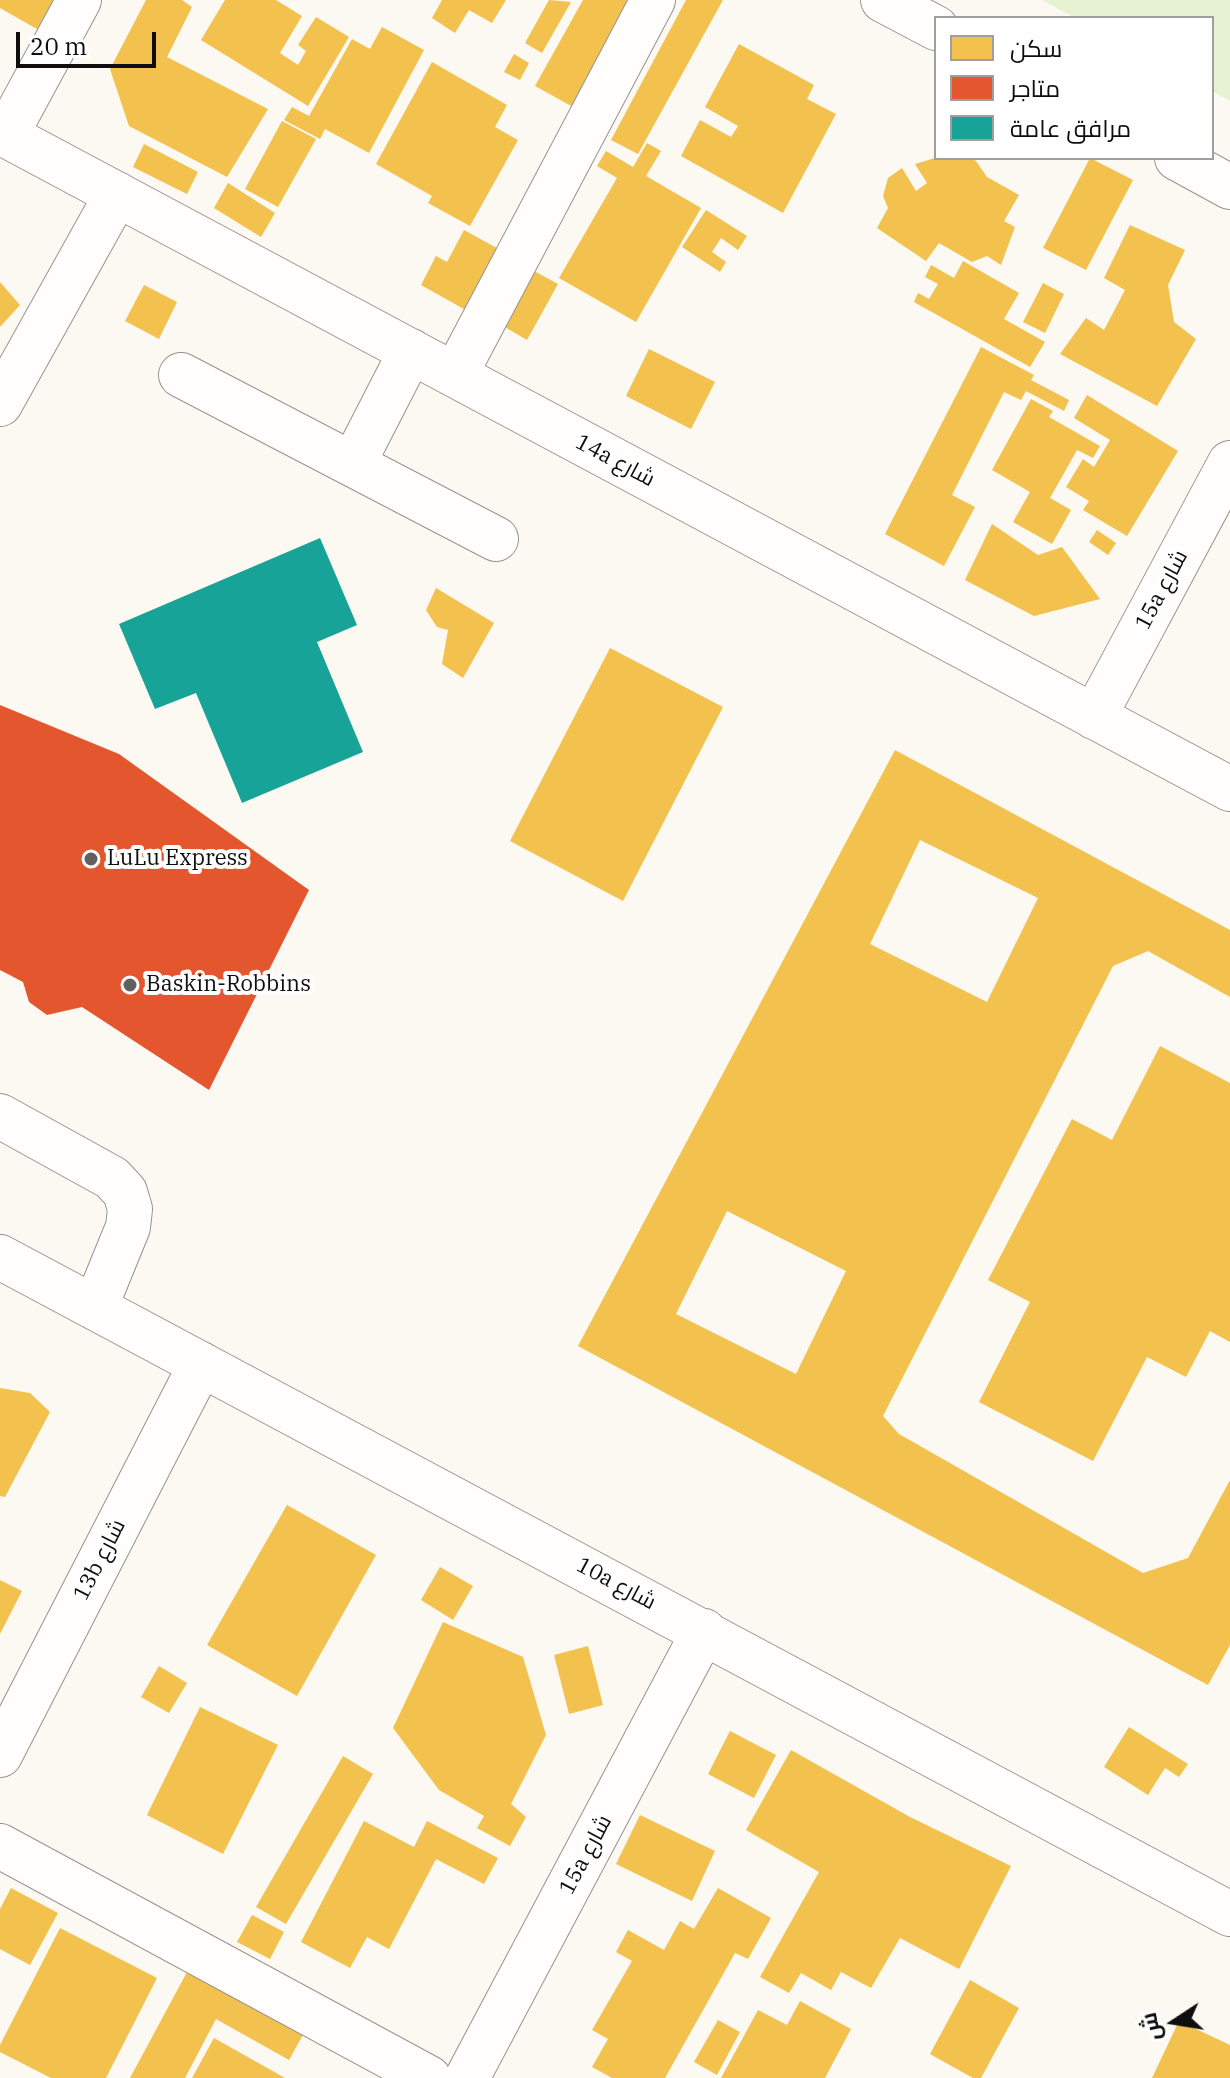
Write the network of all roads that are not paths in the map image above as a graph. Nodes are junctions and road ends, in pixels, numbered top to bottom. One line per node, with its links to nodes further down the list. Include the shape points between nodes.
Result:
1 (79, 0): 5 (street)
2 (653, 0): 11 (street)
3 (883, 0): 4 (street)
4 (934, 27)
5 (3, 133): 8 (street, 14a شارع)
6 (1181, 160): 7 (street)
7 (1230, 187)
8 (117, 194): 9 (street, 14a شارع); 12 (street)
9 (411, 351): 11 (street, 14a شارع); 14 (street)
10 (181, 375): 14 (street)
11 (455, 375): 16 (street, 14a شارع)
12 (0, 404)
13 (1230, 463): 16 (street, 15a شارع)
14 (353, 464): 15 (street)
15 (496, 539)
16 (1094, 717): 17 (street, 14a شارع)
17 (1230, 789)
18 (0, 1116): 20 (street, via 112,1178 125,1192 128,1227)
19 (0, 1257): 20 (street, 10a شارع)
20 (95, 1308): 21 (street, 10a شارع)
21 (201, 1364): 22 (street, 10a شارع); 23 (street, 13b شارع)
22 (704, 1631): 25 (street, 10a شارع); 27 (street, 15a شارع)
23 (0, 1755)
24 (0, 1846): 26 (street)
25 (1230, 1914)
26 (429, 2078)
27 (467, 2078)

